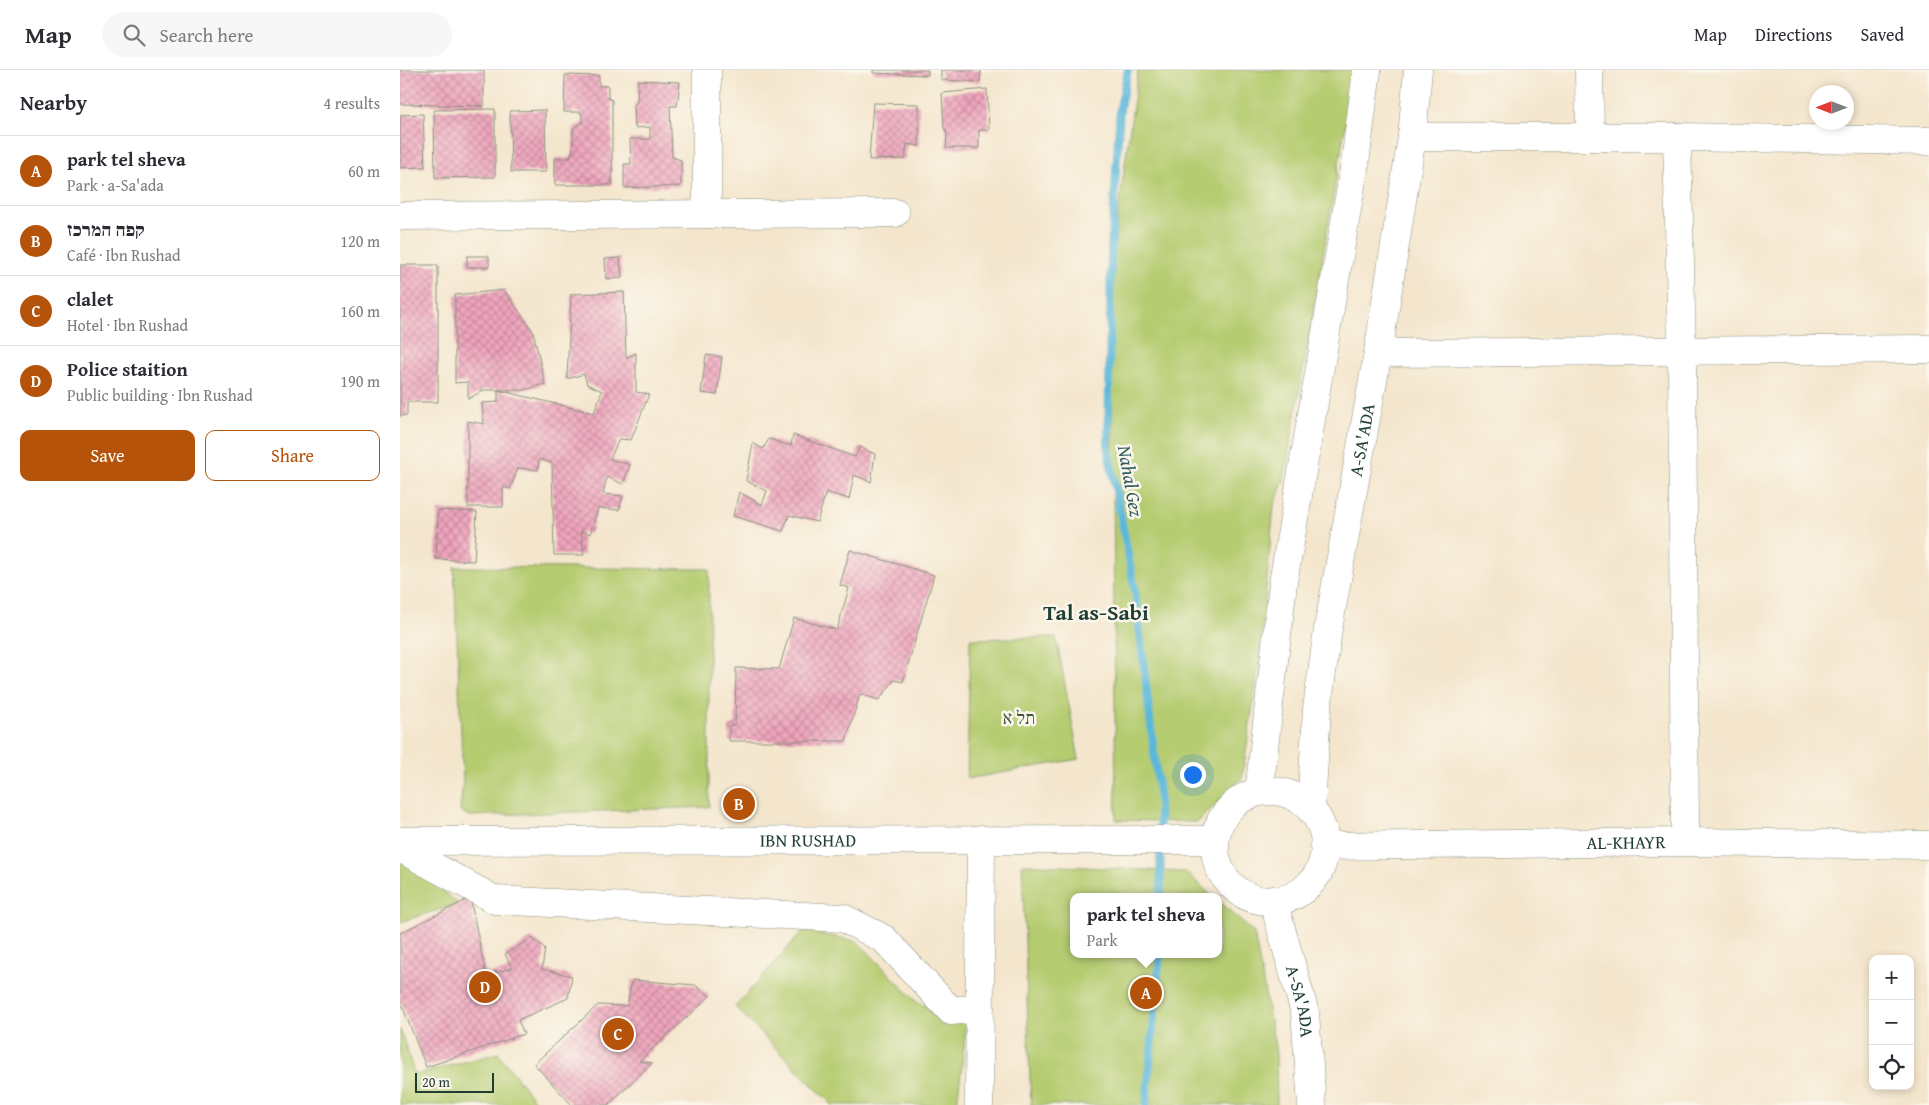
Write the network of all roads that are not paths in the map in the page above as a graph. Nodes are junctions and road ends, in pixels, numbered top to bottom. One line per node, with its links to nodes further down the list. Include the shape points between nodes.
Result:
1 (707, 70): 10 (street)
2 (1367, 70): 15 (street, via 1356,163 1284,583)
3 (1418, 70): 5 (street, A-SA'ADA)
4 (1589, 70): 6 (street)
5 (1412, 137): 6 (street); 14 (street, A-SA'ADA)
6 (1590, 137): 7 (street)
7 (1677, 137): 8 (street); 13 (street)
8 (1929, 141)
9 (895, 213): 10 (street)
10 (707, 214): 11 (street)
11 (400, 216)
12 (1929, 350): 13 (street)
13 (1682, 351): 14 (street); 20 (street)
14 (1378, 353): 16 (street, A-SA'ADA, via 1328,629 1317,709)
15 (1259, 792): 16 (street, via 1270,790 1289,794 1303,801); 18 (street, via 1231,806 1220,821)
16 (1311, 810): 22 (street, via 1318,817)
17 (981, 838): 18 (street, IBN RUSHAD); 19 (street, IBN RUSHAD); 25 (street)
18 (1214, 840): 24 (street, via 1220,870 1231,886 1252,898)
19 (400, 841)
20 (1685, 842): 21 (street, AL-KHAYR); 22 (street, AL-KHAYR)
21 (1929, 845)
22 (1324, 846): 24 (street, via 1318,875 1301,892 1284,900)
23 (400, 848): 25 (street, via 495,900 843,918 884,940 951,1011)
24 (1272, 900): 27 (street, A-SA'ADA, via 1305,1013)
25 (980, 1008): 26 (street)
26 (979, 1105)
27 (1312, 1105)

